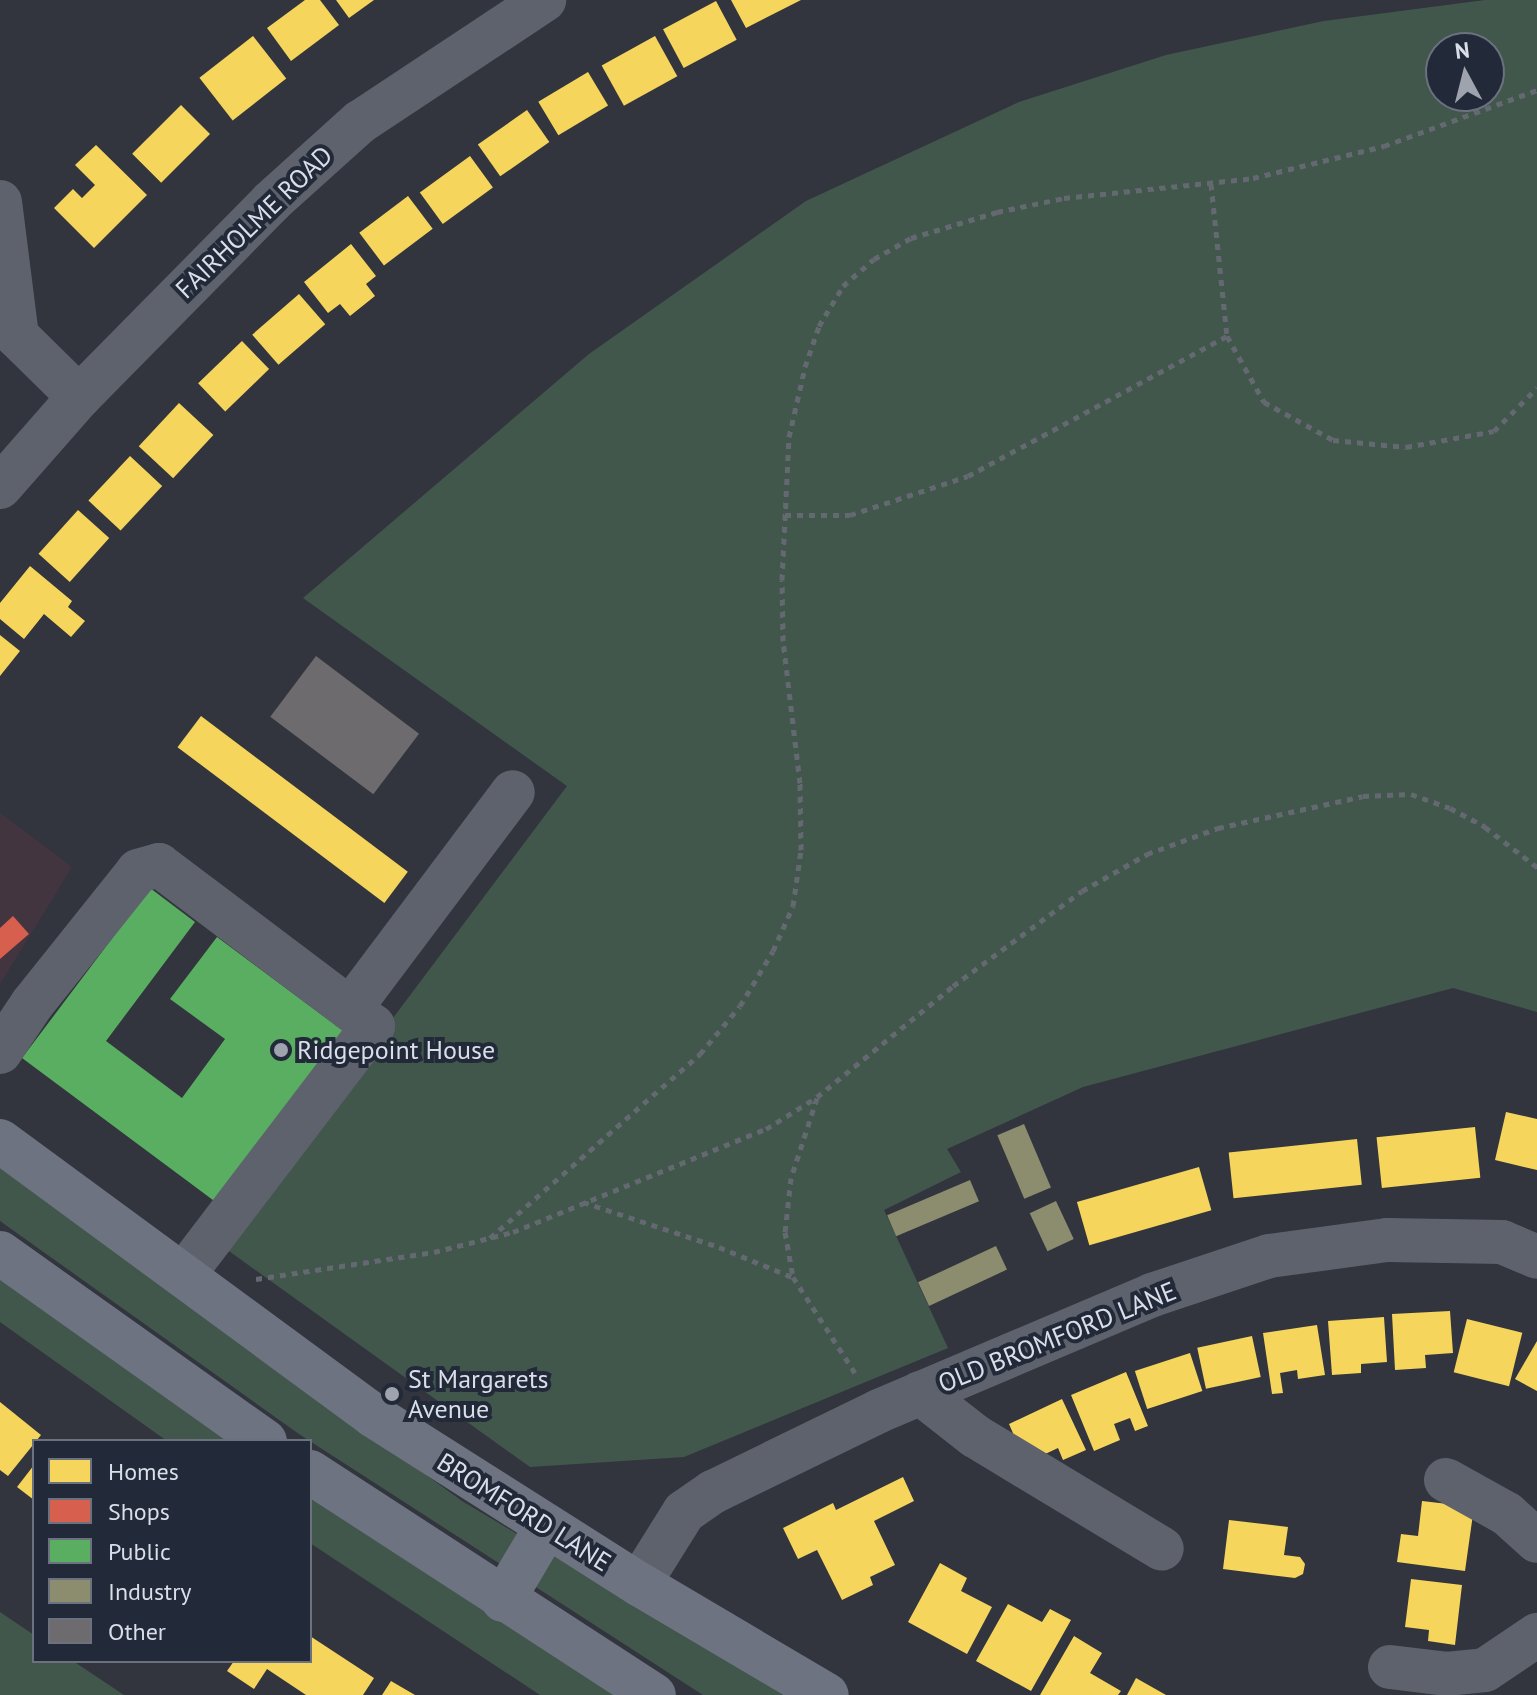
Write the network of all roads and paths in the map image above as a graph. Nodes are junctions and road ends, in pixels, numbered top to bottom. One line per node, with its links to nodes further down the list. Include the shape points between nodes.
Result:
1 (544, 0): 7 (street, FAIRHOLME ROAD, via 360,122 271,202)
2 (1537, 90): 3 (path, via 1384,146)
3 (1211, 184): 5 (path); 9 (path, via 1064,198 997,212 911,238 874,259 843,286 819,326 789,437)
4 (0, 202): 7 (street, via 17,336)
5 (1227, 336): 6 (path, via 1264,402 1333,440 1406,447 1494,431); 9 (path, via 968,476 850,515)
6 (1537, 388)
7 (79, 397): 8 (street, FAIRHOLME ROAD)
8 (0, 487)
9 (785, 515): 17 (path, via 783,641 800,783 801,850 793,906 740,1006 700,1054)
10 (513, 792): 12 (street)
11 (1537, 867): 14 (path, via 1485,827 1411,794 1363,796 1218,828 1147,854 1082,891 953,986)
12 (350, 1009): 13 (street, via 159,865 138,871); 21 (street, via 373,1026)
13 (0, 1052)
14 (817, 1097): 16 (path, via 766,1129); 20 (path, via 791,1178 785,1232)
15 (0, 1141): 21 (main road, BROMFORD LANE)
16 (582, 1202): 17 (path); 20 (path)
17 (490, 1238): 21 (path, via 434,1252)
18 (0, 1253): 24 (main road)
19 (1537, 1257): 22 (street, OLD BROMFORD LANE, via 1502,1242 1387,1240 1269,1256 1152,1295)
20 (793, 1277): 23 (path)
21 (191, 1281): 27 (main road, BROMFORD LANE, via 374,1416)
22 (920, 1393): 23 (street, OLD BROMFORD LANE); 29 (street, via 975,1436)
23 (879, 1411): 30 (street, OLD BROMFORD LANE, via 713,1492 684,1512)
24 (262, 1439)
25 (312, 1473): 31 (main road)
26 (1446, 1480): 28 (street, via 1496,1507)
27 (547, 1526): 30 (main road, BROMFORD LANE); 31 (main road)
28 (1537, 1541)
29 (1162, 1549)
30 (639, 1584): 35 (main road, BROMFORD LANE)
31 (503, 1600): 34 (main road)
32 (1537, 1635): 33 (street, via 1485,1670 1447,1674)
33 (1390, 1667)
34 (654, 1695)
35 (827, 1695)

